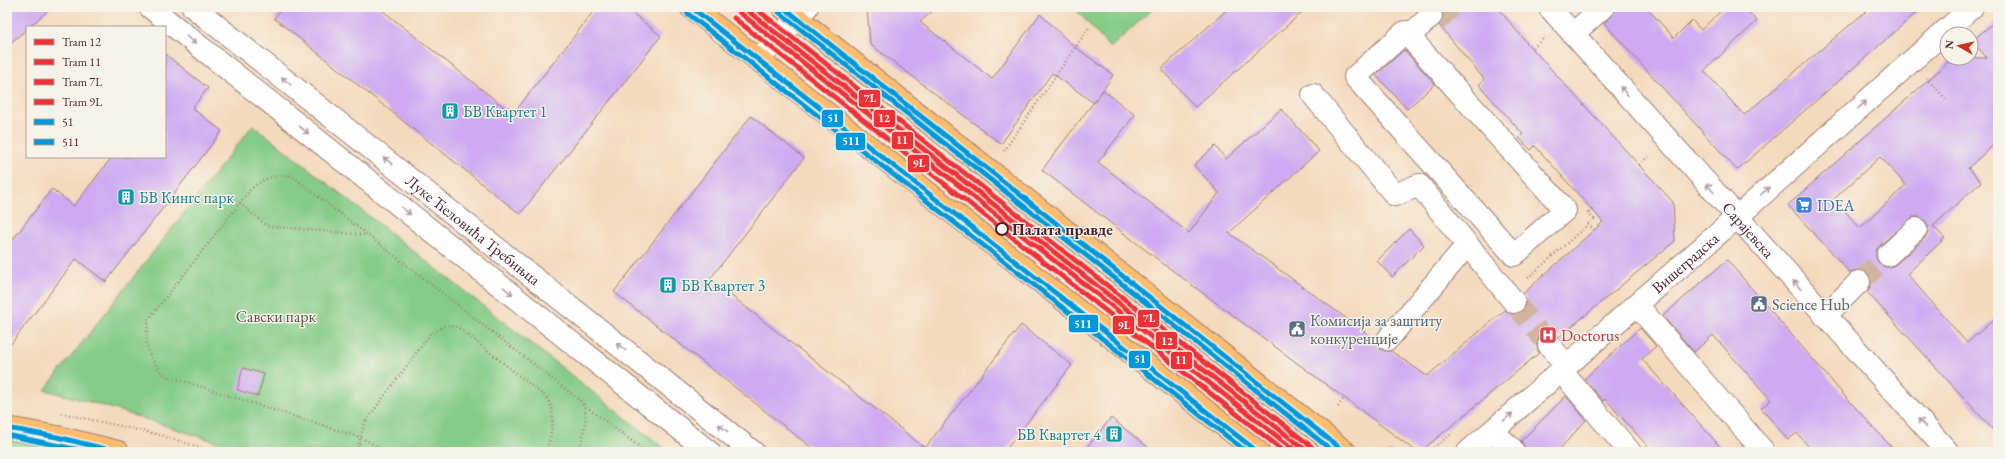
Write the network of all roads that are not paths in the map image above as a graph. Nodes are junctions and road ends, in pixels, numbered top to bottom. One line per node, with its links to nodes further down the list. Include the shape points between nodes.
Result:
1 (150, 7): 27 (street, Луке Ћеловића Требињца, one-way to 27)
2 (691, 7): 11 (main road)
3 (1549, 7): 9 (street, Сарајевска)
4 (1603, 7): 9 (street)
5 (1972, 7): 13 (street, Вишеградска, one-way to 5)
6 (198, 8): 28 (street, Луке Ћеловића Требињца, one-way to 6)
7 (795, 10): 11 (street); 31 (main road)
8 (1434, 19): 10 (street)
9 (1573, 34): 13 (street, Сарајевска, one-way to 9)
10 (1411, 39): 10 (street, via 1405,32 1355,77 1514,255 1565,210)
11 (758, 60): 25 (main road)
12 (1313, 95): 15 (street, via 1395,195 1419,184)
13 (1736, 218): 19 (street, Вишеградска); 20 (street, Сарајевска, one-way to 13)
14 (1916, 229): 16 (street)
15 (1467, 245): 18 (street); 21 (street)
16 (1888, 255)
17 (1859, 282): 20 (street)
18 (1514, 302)
19 (1637, 305): 23 (street, Вишеградска); 34 (street)
20 (1825, 316): 35 (street, Сарајевска, one-way to 20)
21 (1388, 339)
22 (1549, 345): 23 (street)
23 (1564, 369): 32 (street, Вишеградска, one-way to 23); 33 (street)
24 (7, 428): 26 (main road)
25 (1233, 432): 29 (main road); 30 (main road)
26 (118, 452)
27 (709, 452)
28 (753, 452)
29 (1248, 452)
30 (1258, 452)
31 (1345, 452)
32 (1468, 452)
33 (1630, 452)
34 (1764, 452)
35 (1948, 452)

